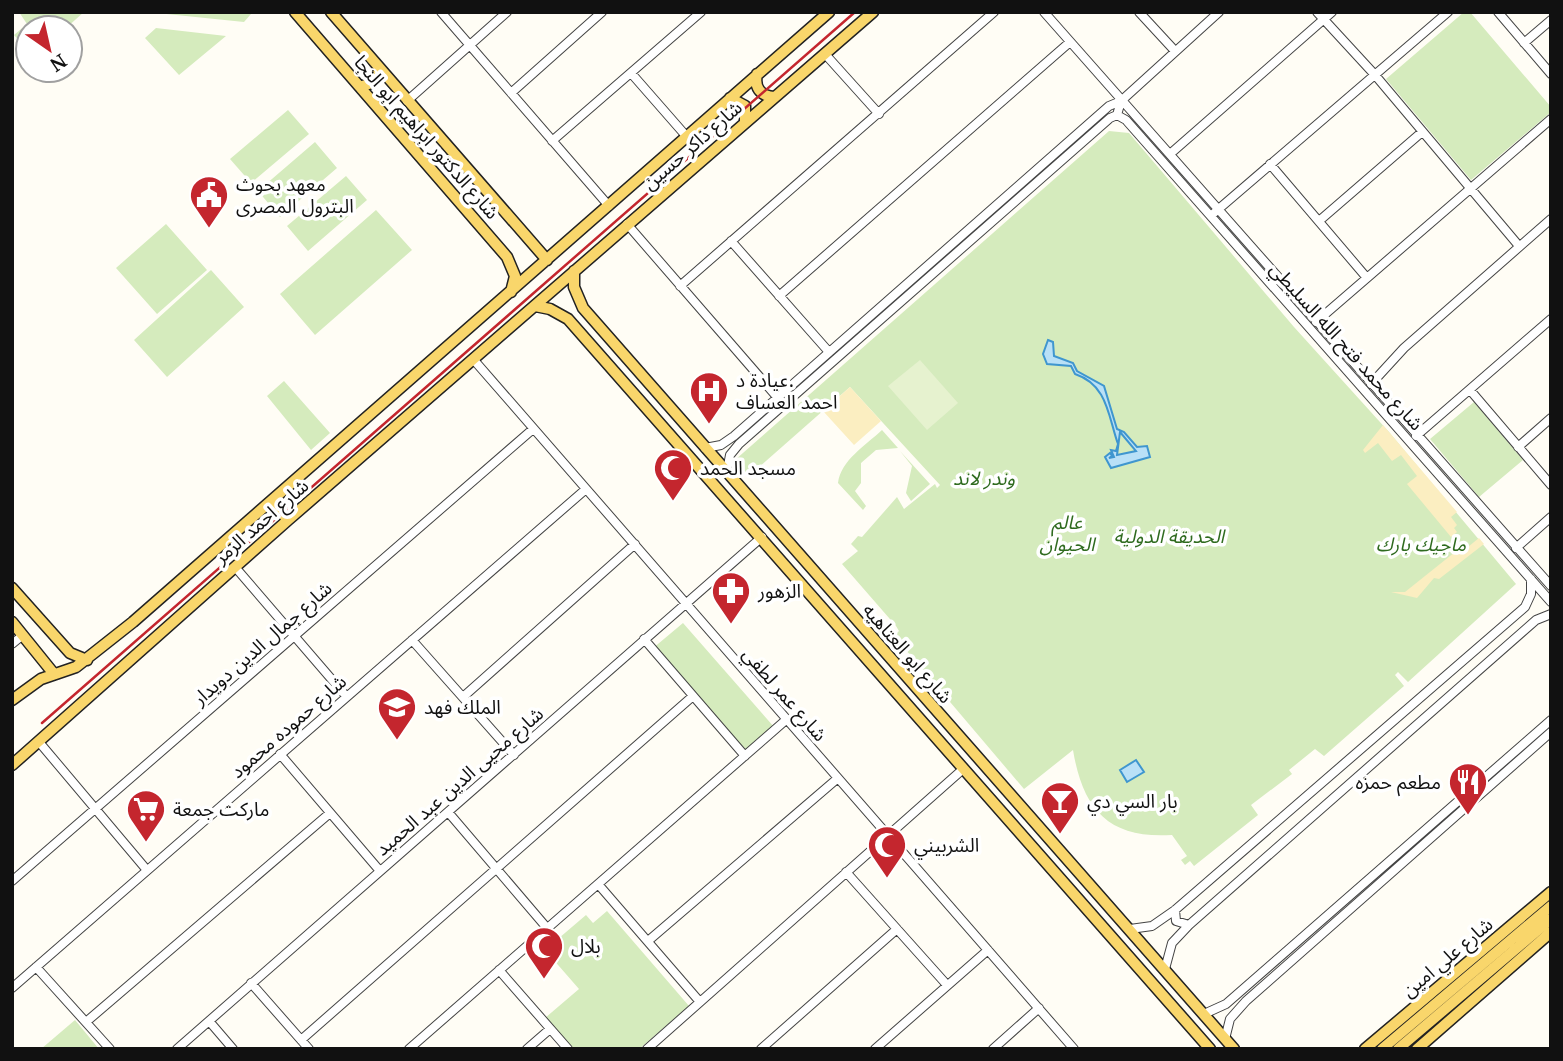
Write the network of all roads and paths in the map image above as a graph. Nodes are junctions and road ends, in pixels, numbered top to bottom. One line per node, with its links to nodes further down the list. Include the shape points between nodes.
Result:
1 (295, 12): 28 (main road, شارع الدكتور ابراهيم ابو النجا)
2 (331, 12): 23 (main road, شارع الدكتور ابراهيم ابو النجا)
3 (441, 12): 20 (street)
4 (507, 12): 20 (street)
5 (602, 12): 29 (street)
6 (701, 12): 24 (street)
7 (829, 12): 25 (main road, شارع ذاكر حسين)
8 (873, 12): 22 (main road, شارع ذاكر حسين)
9 (994, 12): 34 (street)
10 (1044, 12): 18 (street, شارع محمد فتح الله السليطي)
11 (1139, 12): 21 (street)
12 (1219, 12): 21 (street)
13 (1332, 12): 16 (street)
14 (1448, 12): 27 (street)
15 (1498, 12): 19 (street)
16 (1320, 16): 27 (street); 41 (street)
17 (1551, 20): 19 (street)
18 (1070, 42): 31 (street, شارع محمد فتح الله السليطي); 57 (street)
19 (1524, 43): 26 (street)
20 (469, 45): 29 (street); 33 (street)
21 (1175, 51): 31 (street)
22 (825, 54): 30 (main road, شارع ذاكر حسين); 34 (street)
23 (380, 69): 28 (main road, via 374,82); 33 (main road, شارع الدكتور ابراهيم ابو النجا)
24 (631, 73): 39 (street); 40 (street)
25 (757, 74): 30 (main road, via 758,89); 32 (main road, شارع ذاكر حسين)
26 (1551, 74)
27 (1375, 75): 38 (street); 42 (street)
28 (360, 87): 56 (main road, شارع الدكتور ابراهيم ابو النجا, via 508,257 515,276)
29 (511, 93): 40 (street)
30 (774, 97): 37 (main road, شارع ذاكر حسين)
31 (1119, 97): 35 (street); 35 (street); 41 (street, شارع محمد فتح الله السليطي)
32 (730, 98): 37 (main road, via 746,106); 39 (main road, شارع ذاكر حسين)
33 (407, 101): 52 (main road, شارع الدكتور ابراهيم ابو النجا)
34 (879, 114): 50 (street)
35 (1110, 114): 46 (street, شارع محمد فتح الله السليطي, via 1125,120); 63 (street); 71 (street)
36 (1551, 119): 43 (street)
37 (744, 122): 49 (main road, شارع ذاكر حسين)
38 (1422, 132): 43 (street); 48 (street)
39 (687, 137): 44 (main road, شارع ذاكر حسين)
40 (552, 141): 44 (street)
41 (1170, 154): 45 (street, شارع محمد فتح الله السليطي)
42 (1270, 164): 45 (street); 48 (street)
43 (1470, 188): 51 (street); 54 (street)
44 (609, 206): 52 (main road, شارع ذاكر حسين)
45 (1219, 210): 46 (street); 62 (street, شارع محمد فتح الله السليطي)
46 (1210, 217): 84 (street, شارع محمد فتح الله السليطي)
47 (1551, 219): 51 (street)
48 (1319, 221): 54 (street)
49 (627, 224): 53 (main road, شارع ذاكر حسين); 55 (street)
50 (732, 241): 55 (street); 57 (street)
51 (1519, 246): 65 (street, via 1404,348)
52 (547, 260): 56 (main road, شارع ذاكر حسين)
53 (574, 271): 58 (main road, شارع ذاكر حسين); 59 (main road, شارع ابو العتاهيه)
54 (1367, 278): 62 (street)
55 (680, 285): 67 (street)
56 (511, 292): 77 (main road, شارع احمد الزمر)
57 (779, 296): 63 (street)
58 (535, 306): 60 (main road, شارع ابو العتاهيه); 64 (main road, شارع احمد الزمر)
59 (583, 308): 60 (main road, via 569,308); 73 (main road, شارع ابو العتاهيه)
60 (568, 319): 80 (main road, شارع ابو العتاهيه)
61 (1551, 319): 66 (street)
62 (1316, 322): 65 (street, شارع محمد فتح الله السليطي)
63 (829, 352): 67 (street)
64 (473, 359): 69 (street, شارع عمر لطفي); 79 (main road, شارع احمد الزمر)
65 (1371, 384): 70 (street, شارع محمد فتح الله السليطي)
66 (1470, 390): 70 (street); 72 (street)
67 (777, 397): 71 (street)
68 (1551, 418): 72 (street)
69 (533, 429): 76 (street, شارع عمر لطفي); 95 (street, شارع جمال الدين دويدار)
70 (1416, 436): 82 (street, شارع محمد فتح الله السليطي)
71 (736, 440): 73 (street); 74 (street)
72 (1518, 447): 75 (street)
73 (705, 448): 74 (main road, شارع ابو العتاهيه)
74 (727, 471): 132 (main road, شارع ابو العتاهيه)
75 (1551, 485)
76 (586, 489): 81 (street, شارع عمر لطفي); 97 (street, شارع حموده محمود)
77 (272, 502): 79 (main road); 99 (main road, شارع احمد الزمر)
78 (1551, 517): 82 (street)
79 (288, 520): 83 (main road, شارع احمد الزمر)
80 (762, 537): 88 (street, شارع محيى الدين عبد الحميد); 113 (main road, شارع ابو العتاهيه)
81 (635, 544): 88 (street, شارع عمر لطفي); 103 (street)
82 (1516, 548): 85 (street, شارع محمد فتح الله السليطي)
83 (235, 567): 95 (street); 108 (main road, شارع احمد الزمر)
84 (1531, 579): 87 (street, شارع محمد فتح الله السليطي); 89 (street)
85 (1551, 586)
86 (12, 588): 91 (main road)
87 (1551, 602)
88 (686, 603): 96 (street, شارع محيى الدين عبد الحميد); 105 (street, شارع عمر لطفي)
89 (1525, 607): 92 (street, via 1534,611); 127 (street)
90 (1551, 614): 92 (street)
91 (40, 620): 94 (main road); 99 (main road, via 70,653)
92 (1536, 620): 129 (street)
93 (12, 622): 94 (main road)
94 (23, 635): 98 (street); 100 (main road)
95 (294, 636): 101 (street); 115 (street, شارع جمال الدين دويدار)
96 (644, 639): 102 (street); 110 (street, شارع محيى الدين عبد الحميد)
97 (412, 640): 101 (street, شارع حموده محمود); 103 (street)
98 (12, 644)
99 (87, 660): 100 (main road, شارع احمد الزمر)
100 (54, 674): 104 (main road, شارع احمد الزمر, via 34,682)
101 (346, 696): 109 (street, شارع حموده محمود)
102 (693, 696): 111 (street); 120 (street)
103 (463, 697): 110 (street)
104 (12, 700)
105 (787, 719): 111 (street); 114 (street, شارع عمر لطفي)
106 (1551, 720): 143 (street)
107 (1551, 732): 145 (street)
108 (39, 742): 112 (main road, شارع احمد الزمر); 115 (street)
109 (281, 754): 117 (street); 119 (street, شارع حموده محمود)
110 (514, 755): 116 (street, شارع محيى الدين عبد الحميد)
111 (745, 756): 124 (street)
112 (12, 765)
113 (962, 770): 118 (street); 165 (main road, شارع ابو العتاهيه)
114 (838, 778): 118 (street, شارع عمر لطفي); 134 (street)
115 (95, 809): 119 (street); 123 (street, شارع جمال الدين دويدار)
116 (448, 812): 120 (street); 121 (street, شارع محيى الدين عبد الحميد)
117 (330, 813): 121 (street); 149 (street)
118 (888, 835): 122 (street); 135 (street, شارع عمر لطفي)
119 (146, 869): 136 (street, شارع حموده محمود)
120 (496, 869): 130 (street); 152 (street)
121 (380, 871): 139 (street, شارع محيى الدين عبد الحميد)
122 (846, 872): 131 (street); 142 (street)
123 (12, 881)
124 (598, 884): 130 (street); 134 (street)
125 (1551, 892): 167 (main road, شارع علي امين)
126 (1551, 906): 147 (main road)
127 (1175, 910): 129 (street, via 1176,921); 132 (street, via 1152,926)
128 (1551, 919): 147 (main road)
129 (1189, 925): 137 (street, via 1172,943)
130 (547, 928): 138 (street)
131 (897, 929): 140 (street); 161 (street)
132 (1130, 929): 137 (main road, شارع ابو العتاهيه)
133 (1551, 932): 170 (main road)
134 (648, 941): 142 (street)
135 (988, 950): 140 (street); 144 (street, شارع عمر لطفي)
136 (36, 967): 141 (street, شارع حموده محمود); 149 (street)
137 (1165, 969): 146 (main road, شارع ابو العتاهيه)
138 (499, 970): 150 (street); 158 (street)
139 (251, 983): 148 (street, شارع محيى الدين عبد الحميد); 152 (street)
140 (947, 985): 162 (street)
141 (12, 988)
142 (700, 1002): 153 (street)
143 (1226, 1004): 145 (street); 146 (street)
144 (1039, 1008): 163 (street); 164 (street, شارع عمر لطفي)
145 (1234, 1013): 151 (street)
146 (1204, 1014): 151 (main road, شارع ابو العتاهيه)
147 (1429, 1016): 168 (main road); 169 (main road)
148 (209, 1021): 155 (street, شارع محيى الدين عبد الحميد); 156 (street)
149 (86, 1022): 154 (street)
150 (550, 1028): 159 (street); 160 (street)
151 (1225, 1038): 166 (main road, شارع ابو العتاهيه)
152 (301, 1040): 157 (street)
153 (651, 1048)
154 (110, 1049)
155 (177, 1049)
156 (233, 1049)
157 (309, 1049)
158 (409, 1049)
159 (527, 1049)
160 (568, 1049)
161 (761, 1049)
162 (875, 1049)
163 (993, 1049)
164 (1074, 1049)
165 (1210, 1049)
166 (1234, 1049)
167 (1365, 1049)
168 (1382, 1049)
169 (1398, 1049)
170 (1417, 1049)

